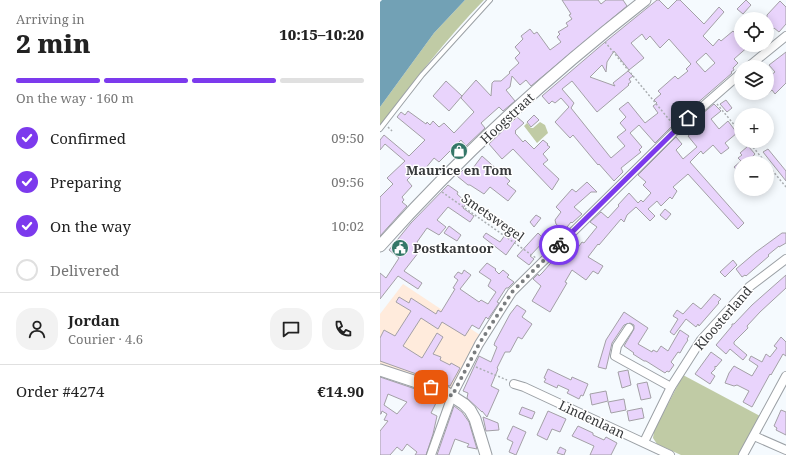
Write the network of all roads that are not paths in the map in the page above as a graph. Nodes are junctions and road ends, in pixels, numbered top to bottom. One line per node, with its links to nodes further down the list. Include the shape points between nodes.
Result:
1 (490, 0): 6 (lane, via 422,75)
2 (645, 0): 7 (main road, Hoogstraat, via 599,36 492,131 434,187)
3 (786, 36): 4 (street)
4 (757, 60)
5 (734, 79): 14 (street, via 677,129 512,292 479,344)
6 (380, 129)
7 (380, 246)
8 (786, 259): 13 (street, Kloosterland, via 748,287 701,340)
9 (629, 328): 13 (street, via 617,346 614,356)
10 (380, 370): 14 (main road)
11 (786, 376): 15 (street)
12 (514, 384): 16 (street, Lindenlaan)
13 (671, 387): 16 (street, Kloosterland)
14 (452, 396): 18 (street); 19 (main road, via 470,410)
15 (754, 436): 17 (street); 21 (street)
16 (644, 442): 20 (street, Lindenlaan)
17 (786, 450)
18 (431, 455)
19 (486, 455)
20 (670, 455)
21 (743, 455)

